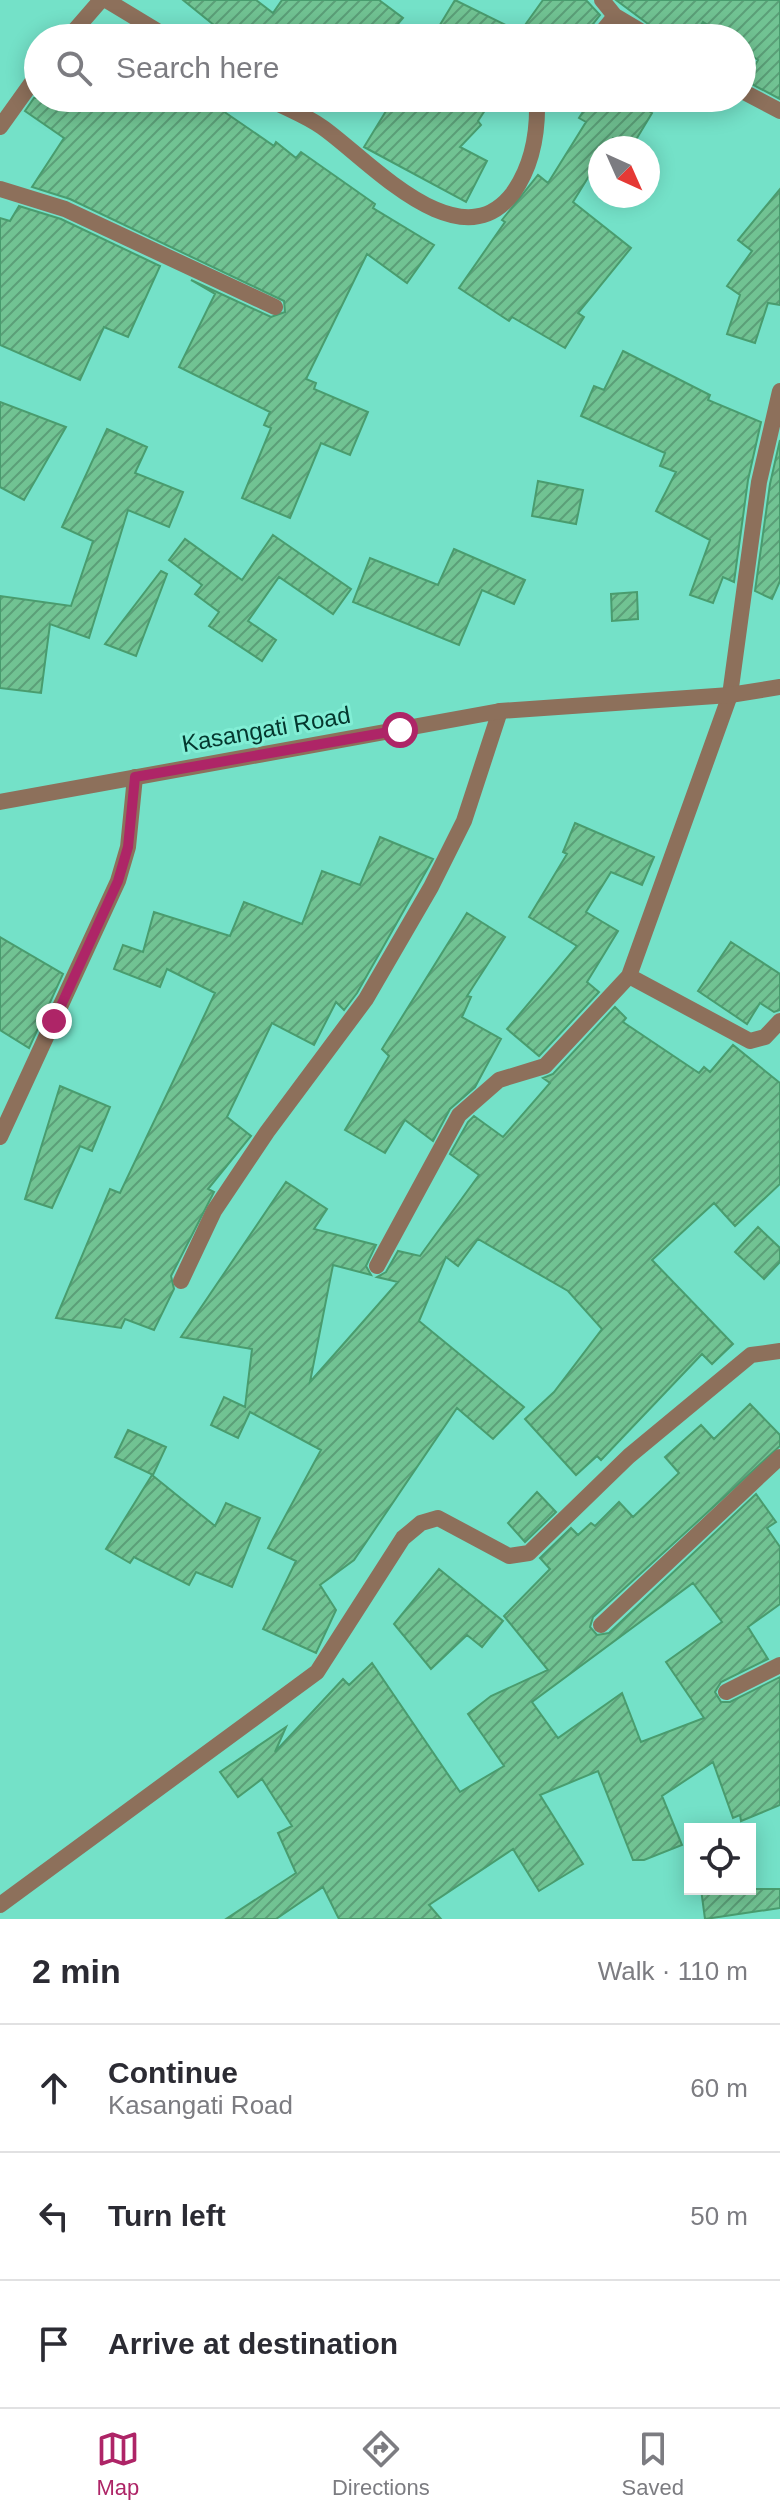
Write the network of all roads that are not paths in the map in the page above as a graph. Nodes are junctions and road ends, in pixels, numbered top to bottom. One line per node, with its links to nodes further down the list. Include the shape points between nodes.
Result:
1 (104, 0): 4 (street); 5 (street)
2 (602, 0): 3 (street)
3 (615, 16): 6 (street); 7 (street)
4 (81, 24)
5 (145, 24)
6 (608, 24)
7 (628, 24)
8 (24, 94): 13 (street)
9 (756, 98): 10 (street)
10 (780, 111)
11 (293, 112): 12 (street, via 433,209 471,218 500,210 520,182 538,135)
12 (537, 112)
13 (0, 127)
14 (0, 189): 15 (street, via 65,209)
15 (275, 307)
16 (780, 391): 18 (street, via 759,482)
17 (780, 687): 18 (street, Kasangati Road)
18 (730, 695): 19 (street, Kasangati Road); 22 (street)
19 (500, 711): 20 (street, Kasangati Road); 26 (street, via 464,821 431,887 366,999 214,1211)
20 (135, 777): 21 (street, Kasangati Road); 24 (street, via 128,847 118,881)
21 (0, 802)
22 (629, 976): 23 (street, via 750,1041 765,1037); 25 (street, via 545,1066 499,1080 459,1115)
23 (780, 1021)
24 (0, 1137)
25 (377, 1266)
26 (181, 1281)
27 (780, 1351): 32 (street, via 751,1355 629,1456 529,1553 509,1556 438,1518 421,1523 403,1538 317,1672)
28 (780, 1457): 29 (street)
29 (601, 1625)
30 (780, 1665): 31 (street)
31 (726, 1692)
32 (0, 1905)

